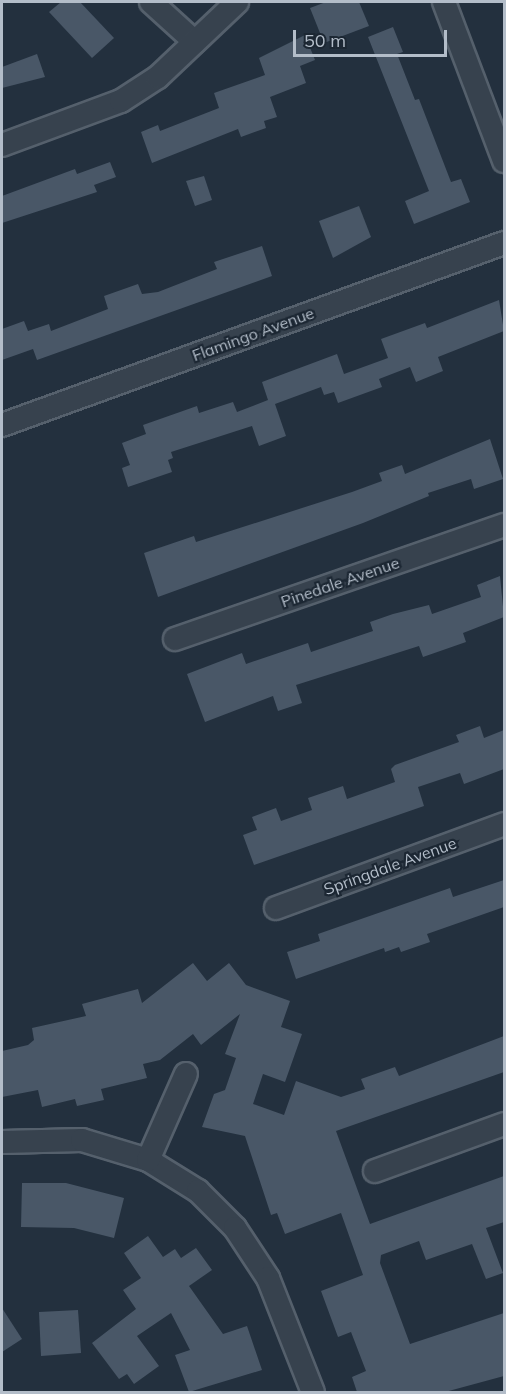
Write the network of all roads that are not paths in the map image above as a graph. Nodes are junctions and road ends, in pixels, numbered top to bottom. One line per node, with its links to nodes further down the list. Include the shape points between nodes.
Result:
1 (151, 2): 4 (street)
2 (237, 2): 4 (street)
3 (444, 2): 6 (street)
4 (195, 42): 5 (street, via 158,77 121,101)
5 (2, 145)
6 (504, 161)
7 (504, 243): 8 (street, Flamingo Avenue)
8 (2, 425)
9 (504, 525): 10 (street, Pinedale Avenue)
10 (175, 639)
11 (504, 824): 12 (street, Springdale Avenue)
12 (276, 908)
13 (186, 1074): 16 (street)
14 (504, 1124): 17 (street)
15 (2, 1142): 16 (street, via 82,1140)
16 (148, 1160): 18 (street, via 198,1191 235,1228 268,1278)
17 (375, 1171)
18 (313, 1392)

